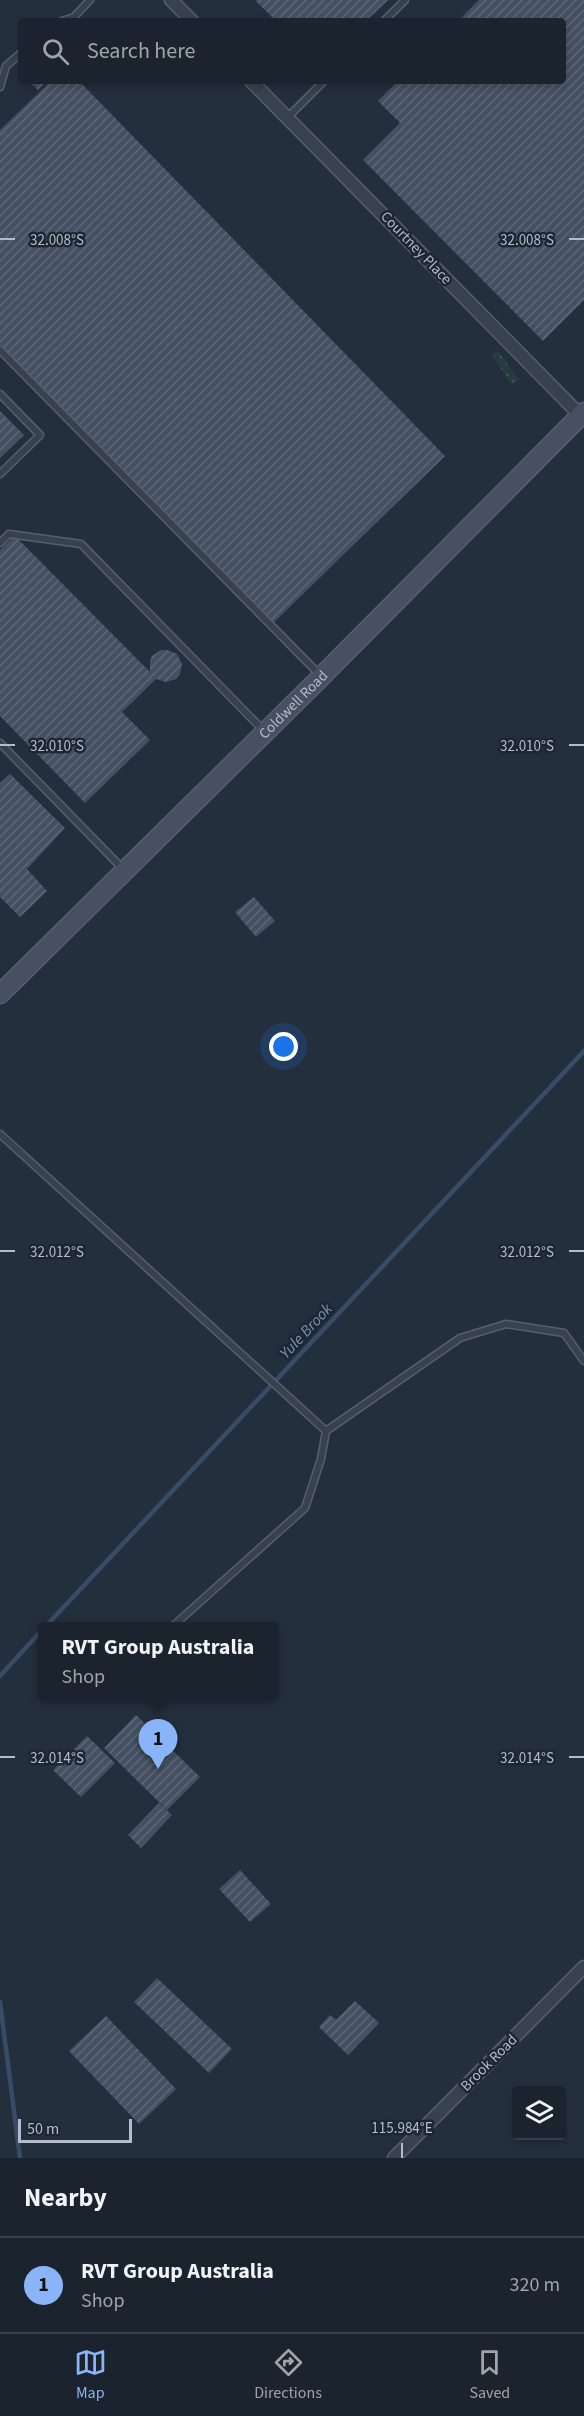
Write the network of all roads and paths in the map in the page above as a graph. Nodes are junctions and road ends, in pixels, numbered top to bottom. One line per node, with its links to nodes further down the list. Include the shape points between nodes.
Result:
1 (90, 0): 4 (lane)
2 (171, 0): 5 (street)
3 (405, 0): 6 (lane)
4 (71, 18)
5 (189, 18)
6 (387, 18)
7 (18, 56): 10 (lane, via 6,66)
8 (254, 84): 11 (street, Courtney Place)
9 (321, 84): 11 (lane)
10 (0, 87)
11 (287, 118): 14 (street, Courtney Place)
12 (0, 350): 17 (lane)
13 (0, 394): 15 (lane, via 40,435)
14 (582, 414): 17 (street, Coldwell Road)
15 (0, 474)
16 (0, 543): 18 (lane, via 9,534 81,544)
17 (322, 677): 18 (street, Coldwell Road)
18 (265, 732): 20 (street, Coldwell Road)
19 (0, 743): 20 (lane)
20 (125, 871): 21 (street, Coldwell Road)
21 (2, 986)
22 (0, 1134): 24 (lane)
23 (584, 1361): 24 (lane, via 564,1333 506,1324 460,1338)
24 (326, 1431): 25 (lane, via 304,1508)
25 (177, 1622)
26 (584, 1968): 27 (street, Brook Road)
27 (394, 2158)

